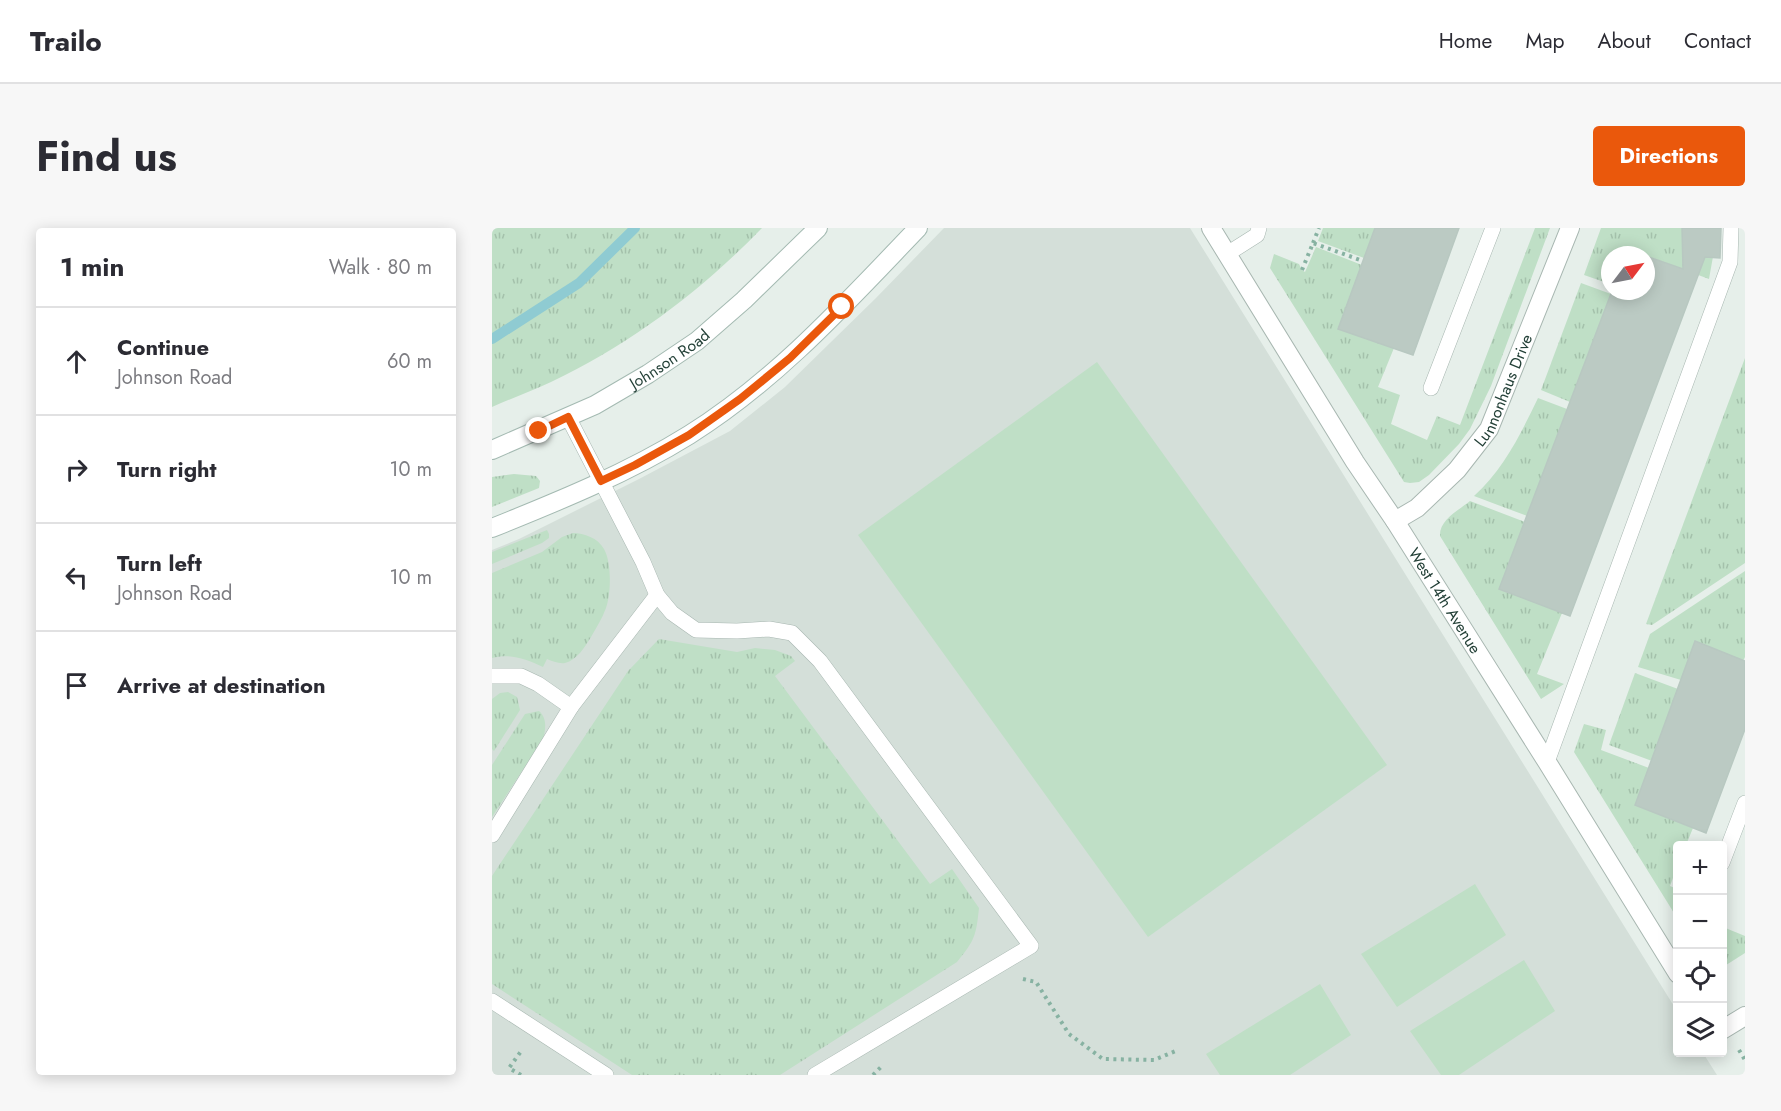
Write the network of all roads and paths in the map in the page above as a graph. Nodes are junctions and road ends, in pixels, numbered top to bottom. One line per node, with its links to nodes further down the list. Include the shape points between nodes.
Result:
1 (818, 228): 14 (street, Johnson Road, via 697,341 648,374)
2 (918, 228): 16 (street, via 790,358 740,399 689,435)
3 (1211, 228): 10 (street, West 14th Avenue)
4 (1259, 228): 10 (lane, via 1257,235)
5 (1319, 228): 9 (path)
6 (1493, 228): 13 (lane)
7 (1570, 228): 17 (street, Lunnonhaus Drive, via 1489,429 1457,470 1417,508)
8 (1731, 228): 22 (lane, via 1730,262)
9 (1313, 243): 11 (path); 12 (path)
10 (1227, 254): 17 (street, West 14th Avenue)
11 (1363, 261)
12 (1302, 270)
13 (1431, 388)
14 (568, 417): 15 (street, Johnson Road); 16 (lane)
15 (492, 450)
16 (601, 481): 18 (street); 19 (lane)
17 (1395, 521): 22 (street, West 14th Avenue)
18 (492, 528)
19 (657, 595): 21 (lane); 34 (lane, via 672,613 696,630 769,628 792,633 820,661 1031,946)
20 (492, 676): 21 (lane, via 521,676)
21 (571, 707): 24 (lane)
22 (1547, 762): 26 (street, West 14th Avenue)
23 (1745, 803): 25 (lane)
24 (492, 835)
25 (1727, 850)
26 (1672, 955)
27 (1014, 978): 31 (path, via 1036,982 1069,1034 1102,1059 1154,1060)
28 (492, 1001): 33 (lane)
29 (1745, 1016): 30 (street)
30 (1727, 1027)
31 (1179, 1050)
32 (887, 1060): 35 (path)
33 (606, 1075)
34 (815, 1075)
35 (873, 1075)

